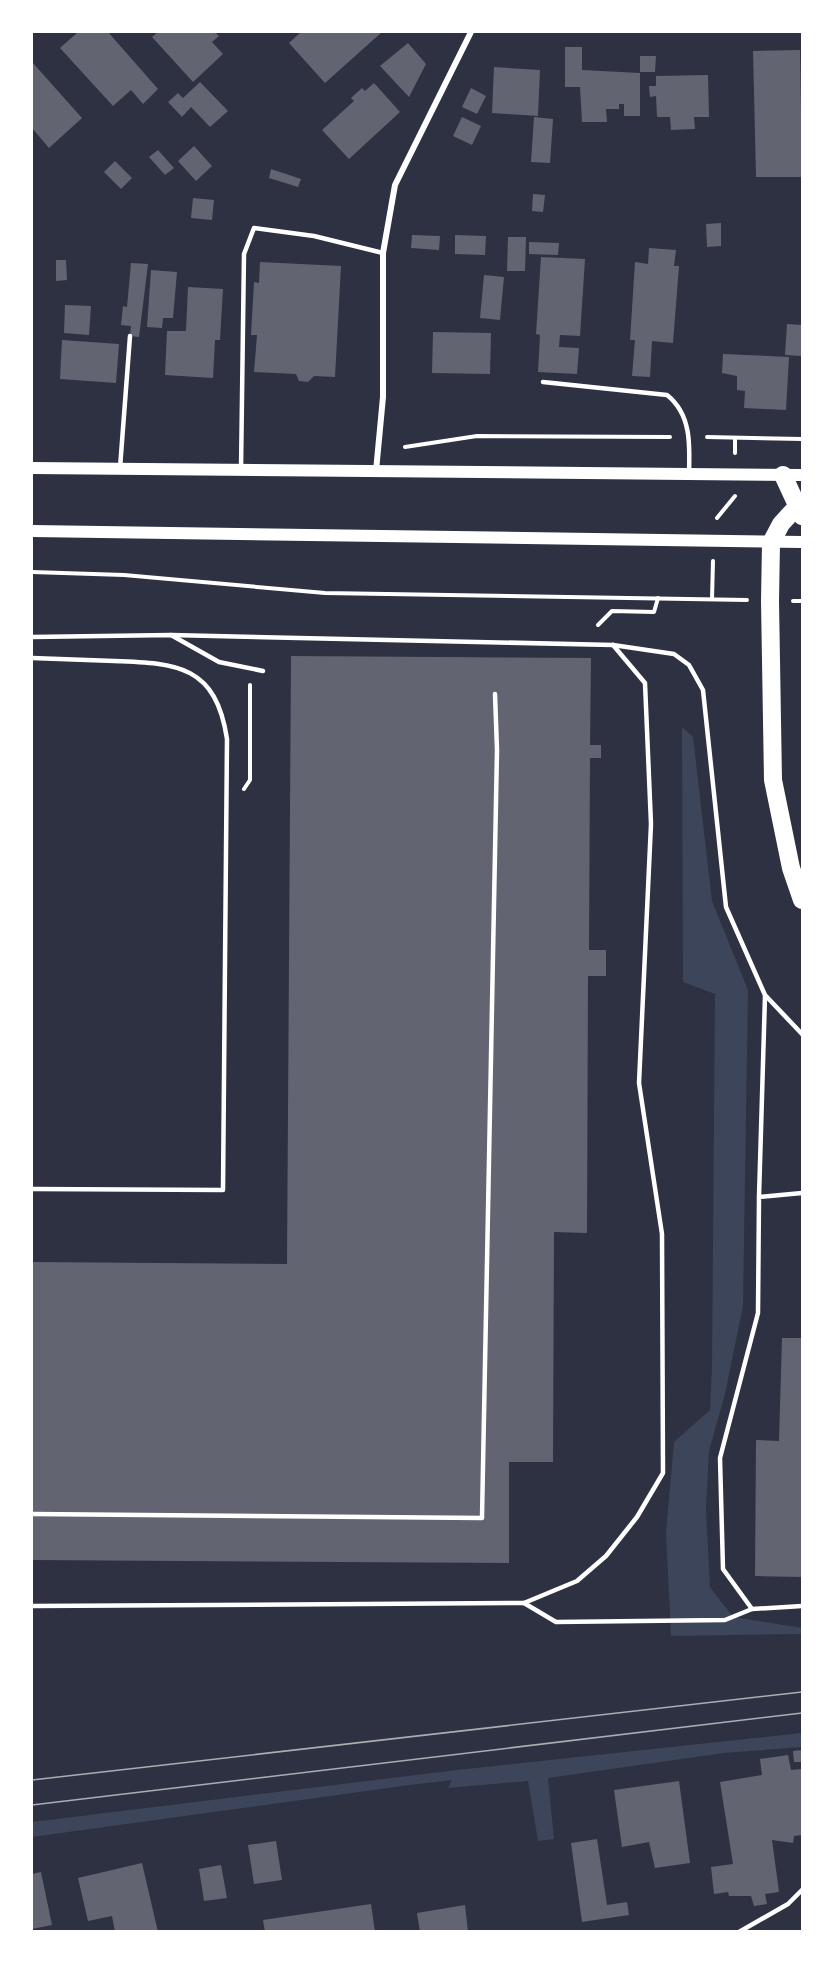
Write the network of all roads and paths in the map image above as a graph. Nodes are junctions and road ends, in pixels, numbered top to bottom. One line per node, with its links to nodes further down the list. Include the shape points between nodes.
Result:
1 (471, 32): 2 (street, via 395,185)
2 (383, 253): 7 (street, via 384,398); 10 (lane, via 314,236 254,228 244,254)
3 (130, 336): 9 (lane)
4 (543, 382): 5 (lane, via 667,395 677,403)
5 (690, 437): 6 (path); 7 (path, via 477,436); 12 (lane)
6 (802, 439)
7 (377, 450): 11 (street)
8 (32, 468): 9 (main road)
9 (120, 470): 10 (main road)
10 (241, 471): 11 (main road)
11 (376, 473): 12 (main road)
12 (689, 475): 13 (main road)
13 (783, 475): 14 (main road); 15 (highway)
14 (802, 475)
15 (802, 511): 18 (highway, via 781,524)
16 (32, 531): 18 (main road)
17 (802, 542): 18 (main road)
18 (771, 543): 21 (highway)
19 (32, 572): 20 (path, via 124,575 325,593)
20 (658, 598): 21 (path); 23 (path, via 654,612 612,611 600,624)
21 (770, 601): 22 (path); 32 (highway, via 773,780 791,868)
22 (802, 601)
23 (588, 624)
24 (171, 635): 25 (lane); 26 (lane); 28 (lane, via 219,662)
25 (32, 638)
26 (613, 645): 33 (lane, via 674,654 689,665 703,690 726,907); 39 (lane, via 645,683 651,824 639,1083 662,1234 663,1473 637,1517 606,1556 577,1581)
27 (32, 658): 31 (lane, via 172,664 194,675 212,692 223,714 227,739)
28 (250, 668): 29 (lane); 31 (path, via 250,780 239,793)
29 (263, 671)
30 (495, 694): 38 (lane, via 483,1518)
31 (226, 792): 35 (lane, via 223,1191)
32 (802, 900)
33 (765, 995): 34 (lane); 37 (lane)
34 (802, 1034)
35 (32, 1189)
36 (802, 1193): 37 (lane)
37 (759, 1197): 42 (lane, via 758,1313 720,1458 723,1569)
38 (32, 1514)
39 (524, 1603): 40 (lane); 42 (lane, via 556,1622 725,1620)
40 (32, 1606)
41 (802, 1606): 42 (lane)
42 (752, 1609)
43 (802, 1890): 44 (lane, via 788,1904)
44 (739, 1932)

